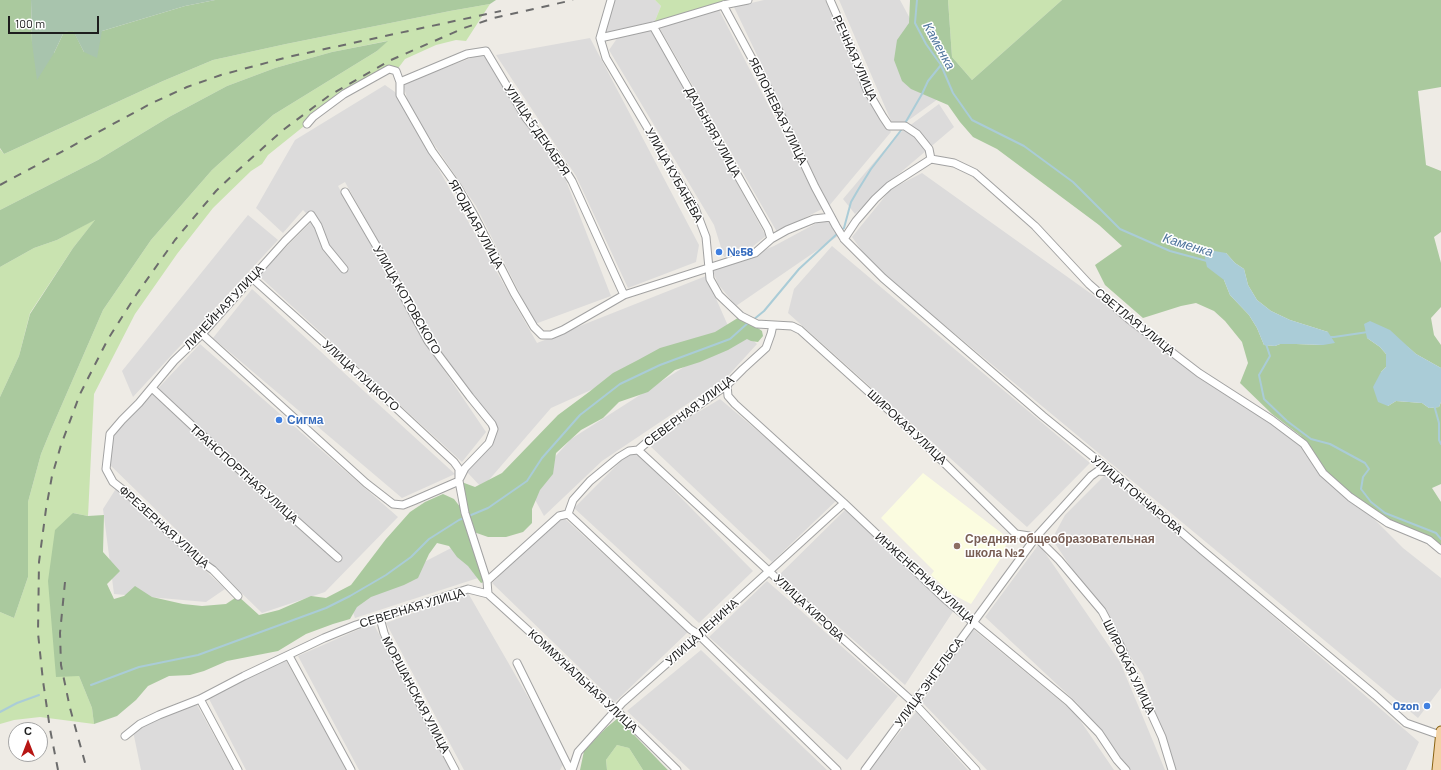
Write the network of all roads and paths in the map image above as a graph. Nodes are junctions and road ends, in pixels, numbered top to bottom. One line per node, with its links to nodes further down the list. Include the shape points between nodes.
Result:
1 (611, 0): 6 (street)
2 (748, 0): 4 (street)
3 (830, 0): 9 (street, РЕЧНАЯ УЛИЦА, via 867,90 883,117 889,126 905,126 918,134 929,149)
4 (723, 5): 5 (street); 11 (street, ЯБЛОНЕВАЯ УЛИЦА, via 770,92)
5 (653, 26): 6 (street); 14 (street, ДАЛЬНЯЯ УЛИЦА, via 768,229)
6 (600, 38): 16 (street, УЛИЦА КУБАНЁВА, via 606,58 695,208 706,237)
7 (400, 82): 8 (street, via 396,71 389,69 344,94); 18 (street, УЛИЦА 5 ДЕКАБРЯ, via 467,54 486,51 526,118 555,154 572,181); 18 (street, ЯГОДНАЯ УЛИЦА, via 400,95 432,151 457,186 514,293 542,335 551,335 563,330)
8 (307, 124)
9 (931, 159): 13 (street, via 889,186); 30 (street, СВЕТЛАЯ УЛИЦА, via 954,163 975,173 1035,226 1089,284 1130,320 1199,373 1304,444 1323,473 1350,496 1388,523 1429,540)
10 (345, 192): 26 (street, УЛИЦА КОТОВСКОГО, via 428,341 494,429 489,443 464,468)
11 (831, 217): 12 (street, ЯБЛОНЕВАЯ УЛИЦА); 14 (street, via 814,219)
12 (836, 226): 13 (street, УЛИЦА ГОНЧАРОВА)
13 (843, 237): 25 (street, УЛИЦА ГОНЧАРОВА, via 883,278)
14 (771, 239): 16 (street, via 755,253)
15 (344, 268): 17 (street, ЛИНЕЙНАЯ УЛИЦА, via 326,247 311,215)
16 (708, 268): 18 (street); 19 (street, УЛИЦА КУБАНЁВА, via 710,279 719,295 741,316 757,324)
17 (252, 278): 20 (street, ЛИНЕЙНАЯ УЛИЦА); 26 (street, УЛИЦА ЛУЦКОГО, via 454,462 459,470)
18 (624, 295)
19 (772, 325): 21 (street, СЕВЕРНАЯ УЛИЦА, via 766,348); 29 (street, ШИРОКАЯ УЛИЦА, via 792,326 800,330 914,432 1016,534)
20 (202, 334): 22 (street, ЛИНЕЙНАЯ УЛИЦА, via 174,361); 26 (street, via 366,483 393,504 402,505)
21 (728, 385): 23 (street, СЕВЕРНАЯ УЛИЦА); 27 (street, ИНЖЕНЕРНАЯ УЛИЦА, via 728,396 735,404)
22 (152, 388): 24 (street, ЛИНЕЙНАЯ УЛИЦА, via 110,434); 31 (street, ТРАНСПОРТНАЯ УЛИЦА)
23 (638, 450): 28 (street, СЕВЕРНАЯ УЛИЦА, via 629,451 590,482 573,500); 32 (street, УЛИЦА КИРОВА)
24 (107, 452): 35 (street, ФРЕЗЕРНАЯ УЛИЦА, via 106,469 113,482 213,570)
25 (1112, 472): 29 (street, via 1098,471 1091,476); 44 (street, УЛИЦА ГОНЧАРОВА, via 1406,723)
26 (459, 481): 33 (street, УЛИЦА ЛУЦКОГО, via 470,531)
27 (844, 503): 32 (street, УЛИЦА ЛЕНИНА); 37 (street, ИНЖЕНЕРНАЯ УЛИЦА, via 945,600)
28 (568, 514): 33 (street, via 559,516); 38 (street)
29 (1036, 537): 37 (street, УЛИЦА ЭНГЕЛЬСА); 55 (street, ШИРОКАЯ УЛИЦА, via 1102,611 1122,647 1162,737)
30 (1441, 550)
31 (338, 558)
32 (769, 570): 38 (street, УЛИЦА ЛЕНИНА); 42 (street, УЛИЦА КИРОВА)
33 (487, 581): 34 (street)
34 (488, 594): 36 (street, СЕВЕРНАЯ УЛИЦА, via 468,590); 43 (street, КОММУНАЛЬНАЯ УЛИЦА)
35 (238, 596)
36 (380, 618): 39 (street, СЕВЕРНАЯ УЛИЦА, via 324,638); 48 (street, МОРШАНСКАЯ УЛИЦА, via 392,651)
37 (973, 622): 42 (street, УЛИЦА ЭНГЕЛЬСА); 54 (street, ИНЖЕНЕРНАЯ УЛИЦА, via 1069,702 1099,733)
38 (699, 635): 43 (street, УЛИЦА ЛЕНИНА); 51 (street)
39 (289, 656): 41 (street, СЕВЕРНАЯ УЛИЦА); 47 (street)
40 (517, 663): 49 (street)
41 (200, 699): 45 (street, СЕВЕРНАЯ УЛИЦА, via 140,724); 46 (street)
42 (914, 703): 52 (street, УЛИЦА ЭНГЕЛЬСА); 53 (street, УЛИЦА КИРОВА)
43 (616, 710): 49 (street, УЛИЦА ЛЕНИНА, via 578,752); 50 (street, КОММУНАЛЬНАЯ УЛИЦА)
44 (1440, 733): 56 (main road)
45 (125, 736)
46 (238, 770)
47 (351, 770)
48 (455, 770)
49 (571, 770)
50 (677, 770)
51 (837, 770)
52 (865, 770)
53 (976, 770)
54 (1126, 770)
55 (1172, 770)
56 (1437, 770)

